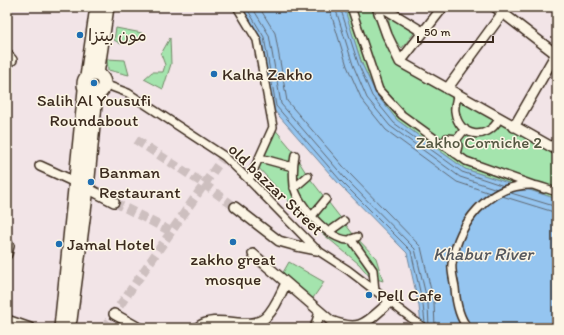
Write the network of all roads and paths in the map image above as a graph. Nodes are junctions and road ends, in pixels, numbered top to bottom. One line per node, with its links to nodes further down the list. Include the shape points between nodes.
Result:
1 (97, 7): 13 (main road)
2 (107, 7): 13 (main road)
3 (237, 7): 24 (street, via 257,40 273,127)
4 (351, 7): 20 (street, via 379,90 402,115)
5 (377, 7): 12 (street)
6 (382, 7): 10 (street)
7 (443, 7): 10 (street)
8 (495, 7): 9 (street)
9 (505, 10): 11 (street); 14 (street)
10 (423, 32): 12 (street)
11 (556, 53): 17 (street)
12 (400, 62): 14 (street)
13 (94, 84): 28 (street, old bazzar Street, via 120,89 224,156); 29 (main road); 30 (main road)
14 (448, 89): 15 (street)
15 (457, 95): 16 (street); 18 (street, via 455,110)
16 (499, 118): 17 (street); 18 (street, via 494,128 484,134 471,133)
17 (514, 127): 21 (street)
18 (465, 129): 19 (street)
19 (457, 139): 20 (street, via 447,138); 22 (street)
20 (444, 146): 22 (street)
21 (557, 150)
22 (456, 154): 32 (street, via 466,162)
23 (295, 155): 26 (street)
24 (260, 158): 26 (street); 28 (street)
25 (40, 166): 29 (street)
26 (293, 167): 31 (street)
27 (308, 176): 31 (street)
28 (250, 180): 41 (street, old bazzar Street)
29 (75, 182): 53 (main road)
30 (87, 188): 35 (street); 54 (main road)
31 (294, 188): 37 (street, via 303,208)
32 (544, 189): 33 (street); 58 (street, via 532,185 509,187 494,194 461,230 452,265 456,300 464,324)
33 (557, 192)
34 (326, 199): 37 (street)
35 (114, 202)
36 (235, 207): 41 (street, via 279,240)
37 (312, 216): 39 (street)
38 (344, 221): 39 (street)
39 (330, 231): 45 (street, via 348,240 354,238 373,270)
40 (7, 243): 42 (street, via 10,246)
41 (317, 250): 45 (street, old bazzar Street)
42 (7, 254)
43 (253, 254): 44 (street)
44 (286, 283): 47 (street); 56 (street, via 273,309 264,319 249,322 206,322)
45 (375, 291): 46 (street, old bazzar Street)
46 (390, 302): 50 (street, via 365,323 357,327); 51 (street, old bazzar Street)
47 (320, 312): 50 (street, via 331,321); 57 (street)
48 (114, 314): 55 (street)
49 (7, 320): 52 (street)
50 (346, 327)
51 (422, 327)
52 (30, 328)
53 (61, 328)
54 (69, 328)
55 (139, 328)
56 (197, 328)
57 (315, 328)
58 (468, 328)

